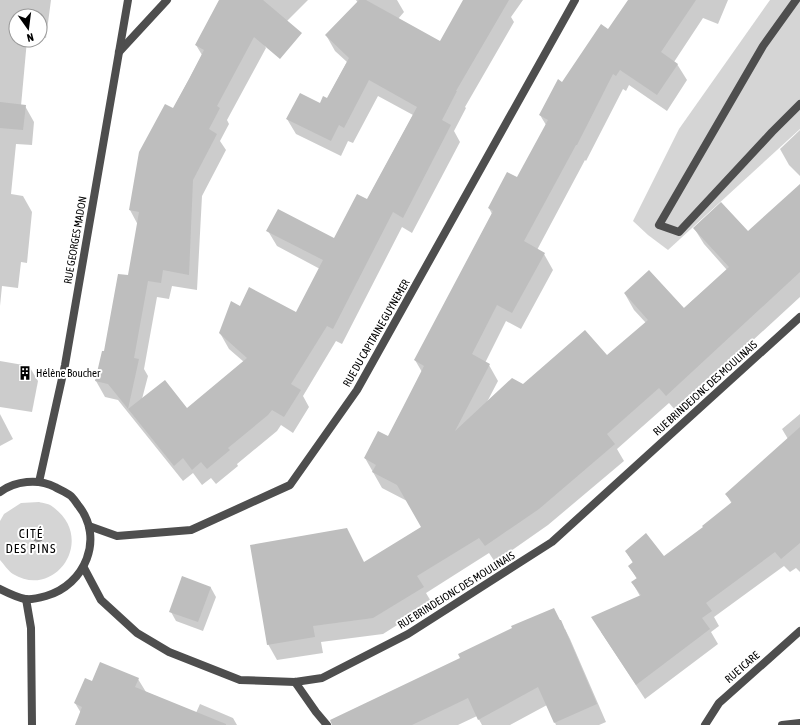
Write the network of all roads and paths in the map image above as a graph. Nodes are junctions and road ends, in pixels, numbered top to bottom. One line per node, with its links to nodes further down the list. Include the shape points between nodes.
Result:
1 (128, 0): 5 (street, RUE GEORGES MADON)
2 (167, 0): 5 (street)
3 (575, 0): 10 (street, RUE DU CAPITAINE GUYNEMER, via 357,390 290,485 191,530 117,536)
4 (796, 0): 6 (street, via 763,46 659,225 679,232)
5 (119, 52): 8 (street, RUE GEORGES MADON, via 65,365)
6 (800, 104)
7 (800, 317): 15 (street, RUE BRINDEJONC DES MOULINAIS, via 552,542 408,634 322,678)
8 (40, 482): 9 (street, via 19,483); 10 (street, via 71,496 83,511)
9 (0, 492)
10 (89, 526): 11 (street, via 90,549)
11 (84, 568): 13 (street, via 74,581 57,593 37,599); 15 (street, RUE BRINDEJONC DES MOULINAIS, via 101,600 137,633 169,652 240,680)
12 (0, 588): 13 (street)
13 (26, 599): 17 (street, via 31,628)
14 (800, 631): 19 (street, RUE ICARE, via 719,703)
15 (295, 682): 18 (street)
16 (800, 723): 20 (street)
17 (32, 725)
18 (327, 725)
19 (705, 725)
20 (782, 725)

